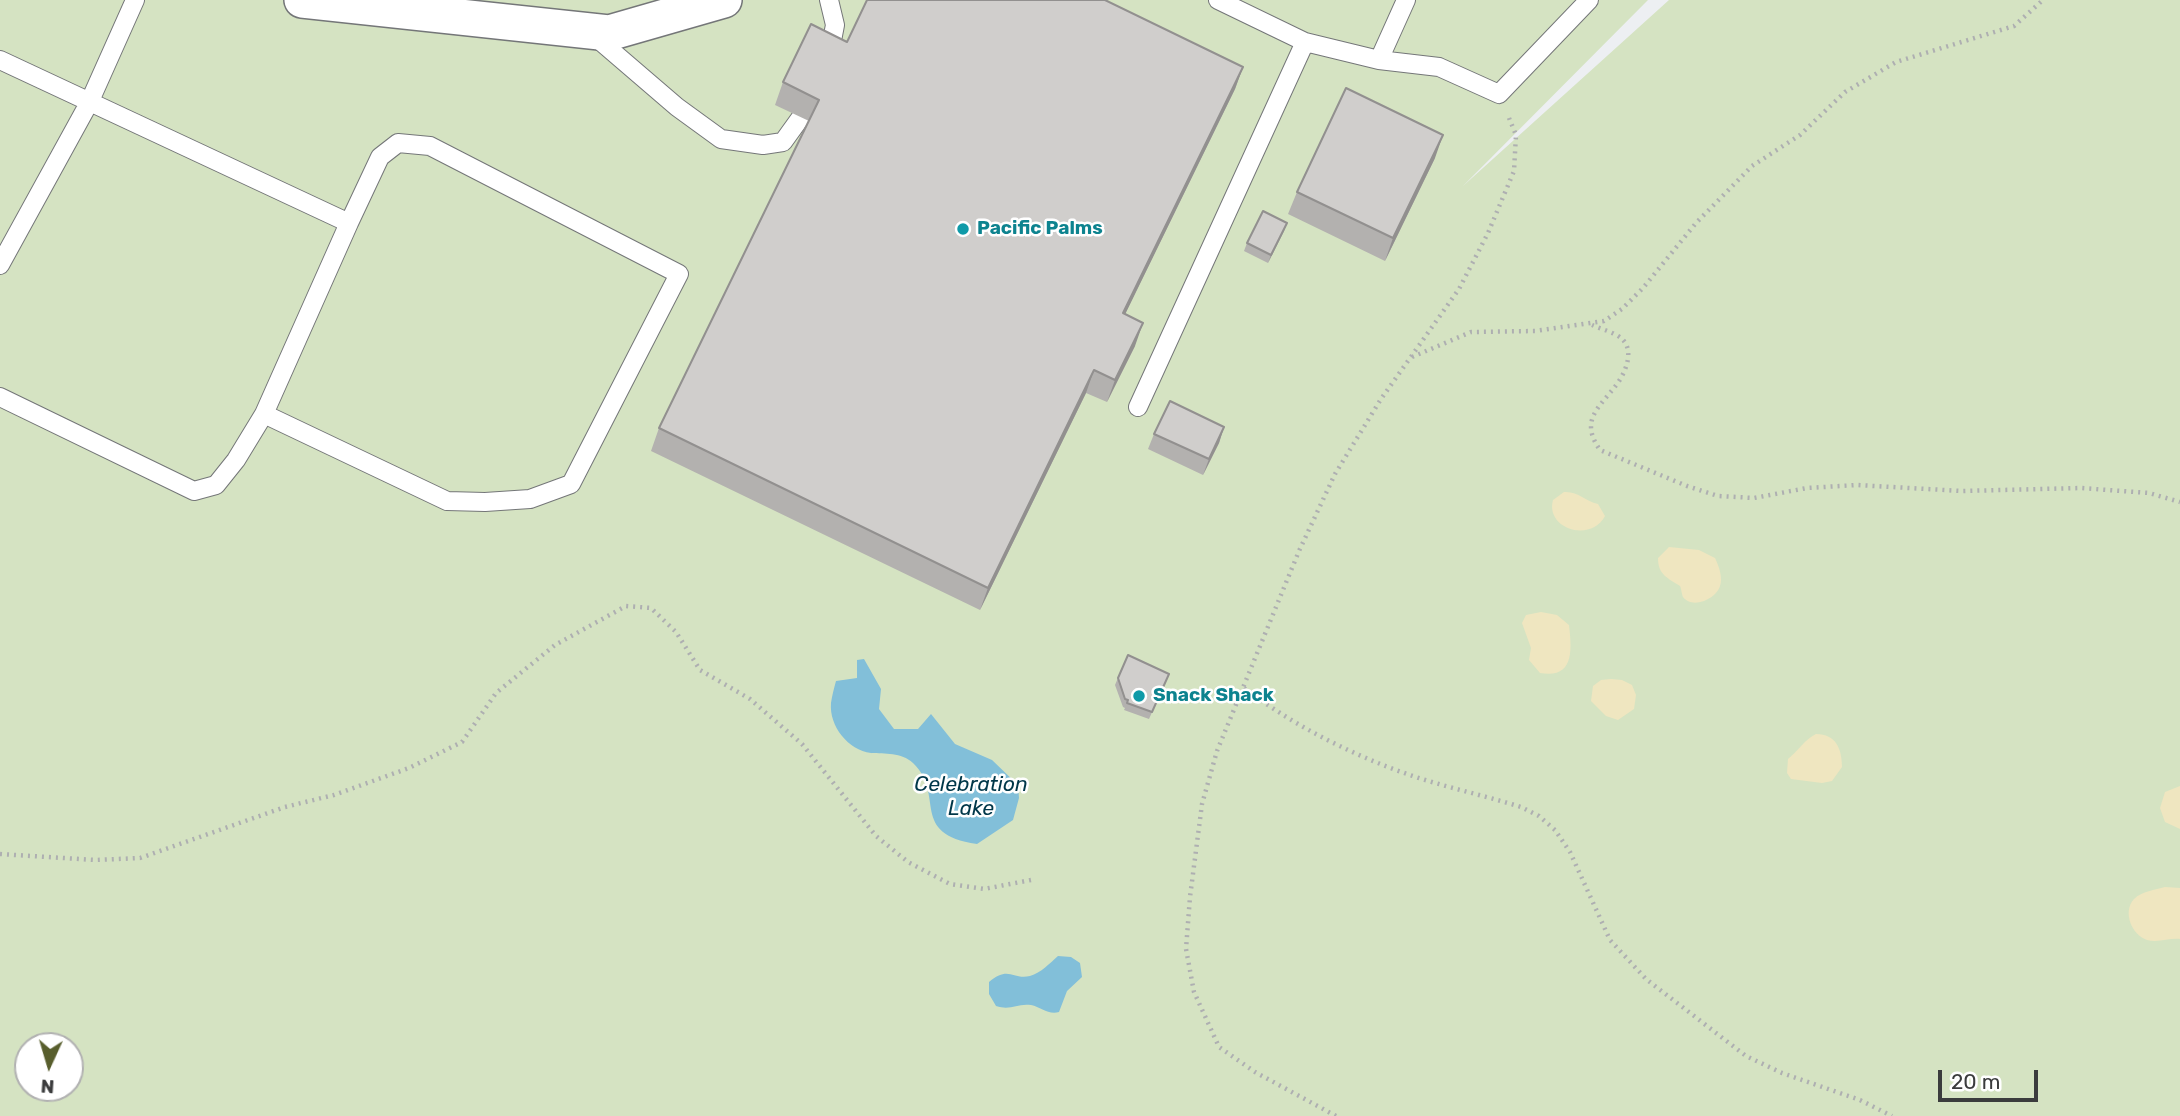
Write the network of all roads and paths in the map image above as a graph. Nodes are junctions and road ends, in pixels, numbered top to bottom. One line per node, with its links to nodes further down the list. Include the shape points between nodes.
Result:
1 (135, 0): 15 (lane)
2 (302, 0): 9 (street)
3 (724, 0): 9 (street, via 609,33)
4 (829, 0): 12 (lane, via 835,25)
5 (1218, 0): 10 (lane)
6 (1406, 0): 13 (lane)
7 (1589, 0): 14 (lane)
8 (2043, 0): 19 (path, via 2014,26 1896,62 1845,92 1800,135 1752,166 1622,309)
9 (587, 30): 16 (lane, via 721,139 763,145 783,142)
10 (1305, 42): 13 (lane); 22 (lane)
11 (0, 60): 15 (lane)
12 (828, 60)
13 (1379, 60): 14 (lane, via 1439,67)
14 (1499, 94): 20 (path, via 1517,135 1514,171 1459,289)
15 (89, 103): 17 (lane); 18 (lane)
16 (800, 117)
17 (349, 223): 23 (lane); 23 (lane, via 380,157 398,143 430,146 678,274 571,484 530,499 447,501)
18 (0, 265)
19 (1591, 324): 20 (path, via 1471,332); 24 (path, via 1623,339 1629,352 1618,383 1595,408 1592,439 1600,450 1718,496 1754,498 1857,485 1962,491 2081,488 2149,493)
20 (1411, 358): 25 (path, via 1335,474)
21 (0, 397): 23 (lane, via 194,491 216,485)
22 (1138, 407)
23 (264, 414)
24 (2180, 502)
25 (1244, 688): 28 (path, via 1217,751 1202,804 1186,949 1194,992 1219,1047); 29 (path, via 1315,735 1404,773 1539,816 1570,852 1610,940 1646,979 1746,1056)
26 (0, 854): 27 (path, via 140,858 409,768 463,742 496,693 555,645 626,606 651,608 676,632 700,670 750,699 803,744 876,836 908,862 950,884 984,889)
27 (1031, 880)
28 (1336, 1116)
29 (1892, 1116)

